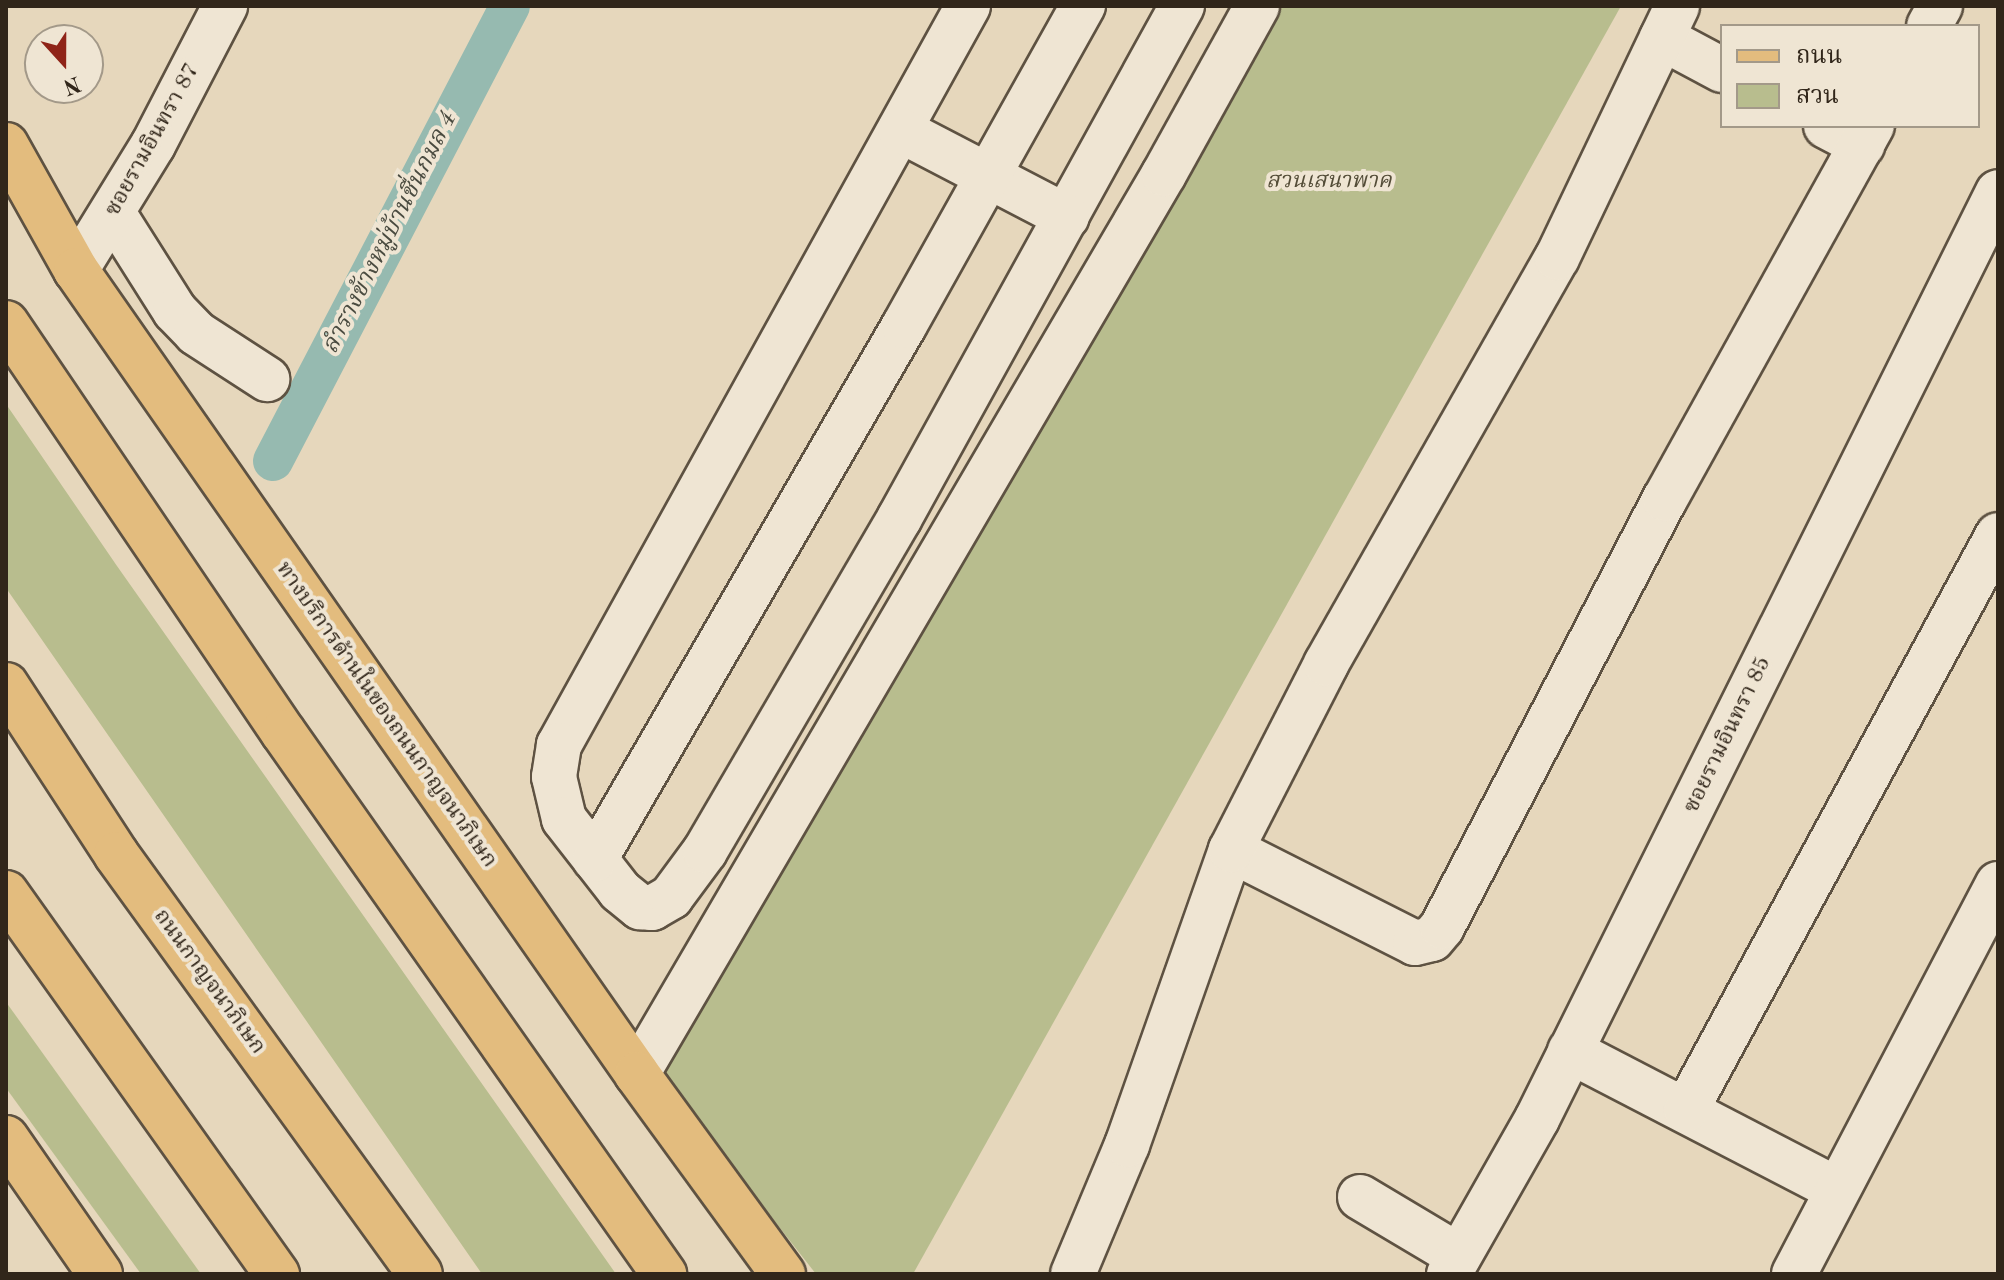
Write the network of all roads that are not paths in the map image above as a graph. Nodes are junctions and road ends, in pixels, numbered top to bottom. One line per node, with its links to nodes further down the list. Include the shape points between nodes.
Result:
1 (225, 6): 15 (street, ซอยรามอินทรา 87)
2 (968, 6): 10 (street)
3 (1083, 6): 13 (street)
4 (1182, 6): 16 (street)
5 (1257, 6): 27 (street)
6 (1940, 6): 8 (street)
7 (1670, 22): 9 (street); 22 (street, via 1557,258 1326,664)
8 (1930, 24)
9 (1720, 68)
10 (900, 130): 13 (street); 23 (street, via 559,745 554,777 564,819)
11 (1853, 132): 22 (street, via 1432,939 1415,943)
12 (6, 145): 17 (main road, ทางบริการด้านในของถนนกาญจนาภิเษก)
13 (989, 175): 16 (street); 23 (street)
14 (1998, 192): 26 (street, ซอยรามอินทรา 85)
15 (113, 213): 17 (street, ซอยรามอินทรา 87); 19 (street, via 175,311 196,333)
16 (1067, 217): 23 (street, via 705,851 671,897 652,908 640,907 620,891)
17 (76, 270): 27 (main road, ทางบริการด้านในของถนนกาญจนาภิเษก)
18 (6, 323): 36 (main road, via 283,732)
19 (267, 379)
20 (1998, 535): 28 (street)
21 (6, 685): 35 (main road, ถนนกาญจนาภิเษก, via 116,854)
22 (1231, 850): 38 (street, via 1127,1145)
23 (595, 859)
24 (1998, 884): 30 (street)
25 (6, 893): 34 (main road)
26 (1570, 1051): 28 (street); 32 (street, ซอยรามอินทรา 85)
27 (637, 1074): 37 (main road, ทางบริการด้านในของถนนกาญจนาภิเษก)
28 (1686, 1110): 30 (street)
29 (6, 1138): 33 (main road)
30 (1836, 1189): 39 (street)
31 (1360, 1197): 32 (street)
32 (1454, 1265)
33 (100, 1274)
34 (277, 1274)
35 (420, 1274)
36 (664, 1274)
37 (783, 1274)
38 (1073, 1274)
39 (1794, 1274)

